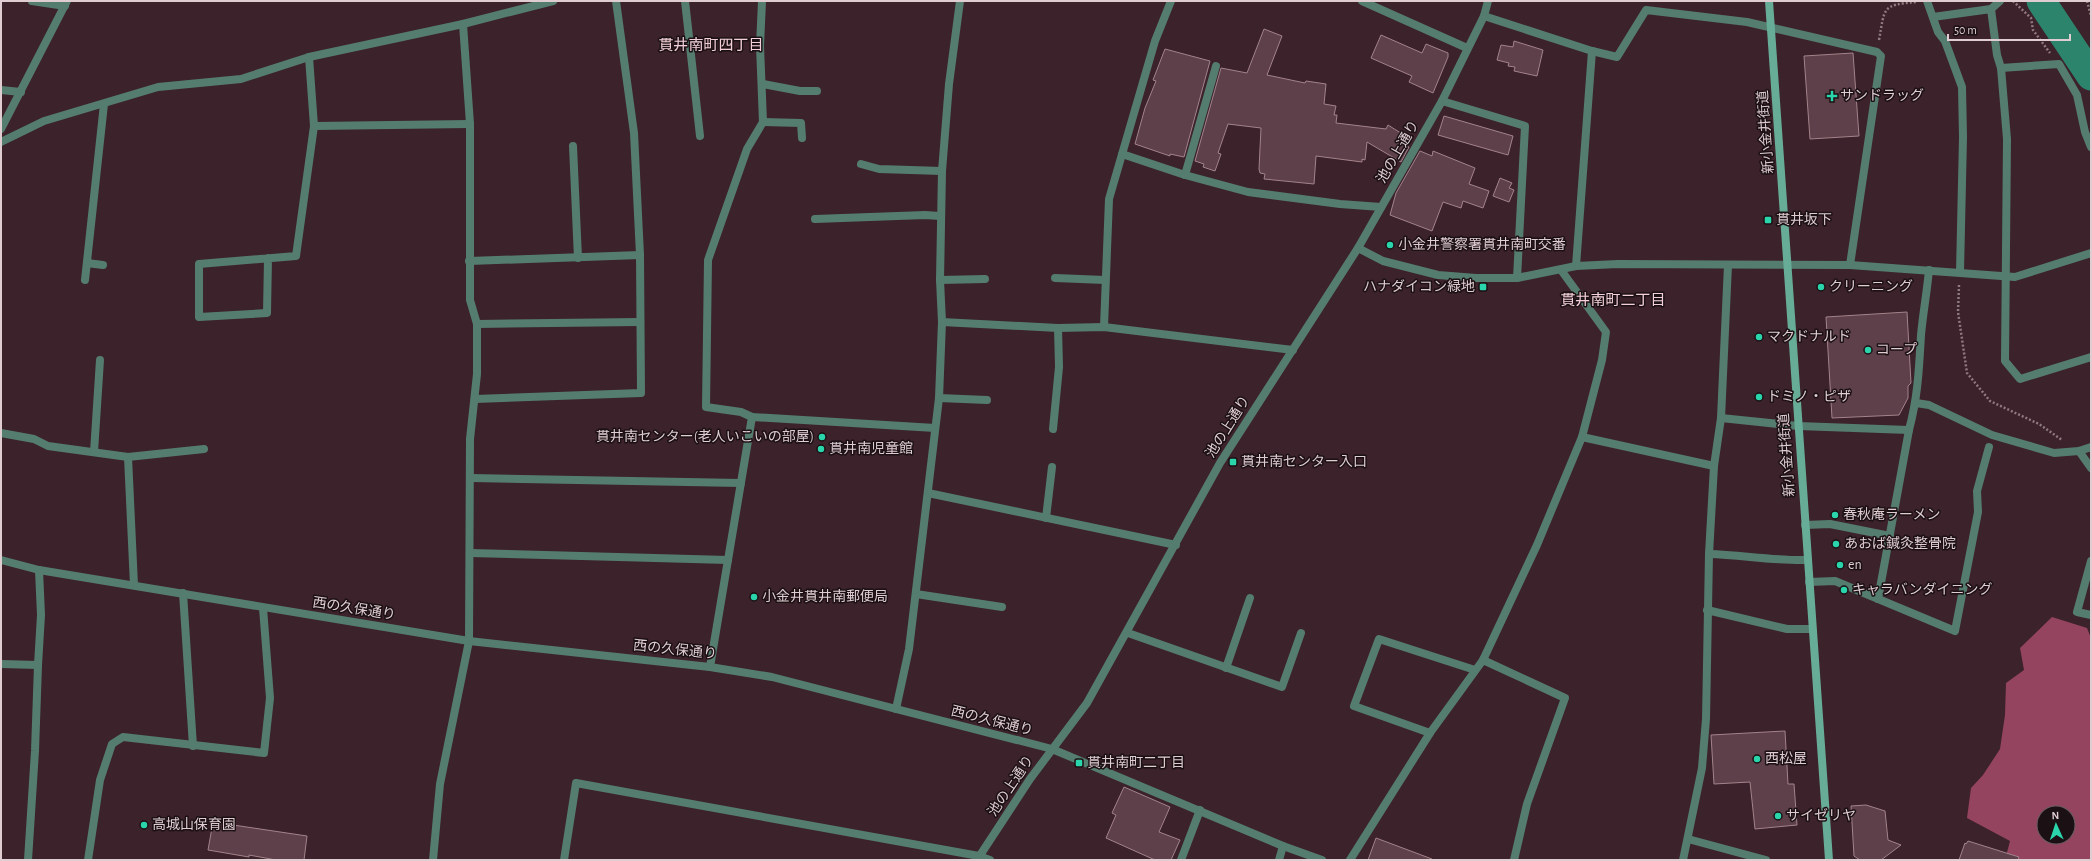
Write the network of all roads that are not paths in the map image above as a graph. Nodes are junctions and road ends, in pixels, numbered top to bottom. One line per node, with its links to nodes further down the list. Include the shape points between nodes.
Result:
1 (32, 1): 13 (street)
2 (553, 1): 17 (street)
3 (616, 1): 48 (street, via 634,133)
4 (686, 1): 34 (street)
5 (762, 1): 24 (street, via 760,46)
6 (960, 1): 41 (street, via 949,84)
7 (1171, 1): 39 (street, via 1155,41)
8 (1362, 1): 19 (street)
9 (1488, 1): 15 (street, 池の上通り)
10 (1769, 1): 18 (main road, 新小金井街道)
11 (1927, 1): 16 (street)
12 (2000, 1): 14 (street)
13 (66, 3): 27 (street)
14 (1991, 9): 16 (street); 23 (street)
15 (1484, 16): 19 (street, 池の上通り); 20 (street)
16 (1933, 17): 60 (street, via 1962,87)
17 (463, 24): 21 (street); 31 (street)
18 (1772, 27): 20 (street, via 1646,10 1617,57); 55 (street, via 1877,52 1882,56); 57 (main road, 新小金井街道)
19 (1467, 48): 28 (street, 池の上通り)
20 (1592, 51): 56 (street)
21 (309, 57): 29 (street, via 240,79 158,87); 32 (street)
22 (1216, 66): 42 (street)
23 (2001, 68): 38 (street, via 2059,64 2076,95); 63 (street, via 2008,139)
24 (763, 84): 26 (street, via 800,91); 30 (street)
25 (1, 90): 27 (street)
26 (817, 91)
27 (21, 92): 33 (street)
28 (1442, 101): 43 (street, 池の上通り); 62 (street, via 1524,126)
29 (104, 104): 36 (street, via 44,121); 52 (street)
30 (763, 122): 35 (street, via 801,123); 80 (street, via 748,149 708,260 706,407 741,412)
31 (470, 124): 32 (street); 51 (street)
32 (314, 126): 49 (street, via 296,256)
33 (1, 129)
34 (700, 136)
35 (802, 138)
36 (1, 142)
37 (573, 146): 50 (street)
38 (2091, 147)
39 (1122, 154): 42 (street); 67 (street, via 1109,199)
40 (861, 164): 41 (street, via 880,169)
41 (942, 170): 44 (street)
42 (1185, 175): 43 (street, via 1248,192)
43 (1381, 207): 46 (street, 池の上通り)
44 (940, 216): 45 (street); 66 (street)
45 (814, 219)
46 (1358, 248): 62 (street, via 1383,261 1438,276); 73 (street, 池の上通り)
47 (2091, 253): 63 (street)
48 (640, 254): 50 (street); 68 (street)
49 (268, 258): 49 (street, via 200,264 199,317 267,313)
50 (578, 258): 51 (street)
51 (469, 261): 70 (street, via 470,300)
52 (87, 263): 53 (street); 65 (street)
53 (103, 264)
54 (1728, 265): 56 (street); 57 (street); 81 (street)
55 (1850, 265): 57 (street); 59 (street)
56 (1576, 266): 58 (street)
57 (1787, 266): 82 (main road, 新小金井街道)
58 (1561, 270): 62 (street); 87 (street, via 1606,332 1602,360)
59 (1929, 270): 60 (street); 79 (street)
60 (1960, 272): 63 (street)
61 (1055, 278): 67 (street)
62 (1516, 278)
63 (2006, 278): 74 (street, via 2005,361 2020,379)
64 (985, 279): 66 (street)
65 (85, 280)
66 (940, 280): 69 (street)
67 (1105, 280): 71 (street)
68 (640, 322): 70 (street); 77 (street, via 641,392)
69 (942, 322): 72 (street); 76 (street)
70 (477, 324): 77 (street)
71 (1104, 327): 72 (street); 73 (street)
72 (1058, 328): 84 (street)
73 (1293, 350): 103 (street, 池の上通り, via 1220,464)
74 (2091, 357)
75 (100, 360): 92 (street)
76 (939, 398): 78 (street); 83 (street)
77 (475, 399): 97 (street, via 470,439)
78 (987, 400)
79 (1916, 403): 85 (street); 91 (street, via 1929,405 1992,435 2054,453)
80 (752, 417): 83 (street); 98 (street)
81 (1721, 418): 82 (street); 94 (street)
82 (1798, 426): 85 (street); 101 (main road, 新小金井街道)
83 (934, 428): 99 (street)
84 (1053, 429)
85 (1909, 430): 102 (street)
86 (1, 433): 92 (street, via 34,439 48,446)
87 (1582, 437): 94 (street); 125 (street, via 1537,546)
88 (1989, 447): 116 (street, via 1977,491 1978,512 1955,631)
89 (2091, 447): 91 (street)
90 (204, 449): 93 (street)
91 (2079, 451): 96 (street)
92 (94, 452): 93 (street)
93 (128, 457): 112 (street)
94 (1714, 466): 105 (street)
95 (1052, 467): 100 (street)
96 (2091, 468)
97 (471, 478): 98 (street); 104 (street)
98 (741, 483): 107 (street)
99 (928, 493): 100 (street); 114 (street)
100 (1046, 518): 103 (street)
101 (1805, 526): 102 (street, via 1830,524); 108 (main road, 新小金井街道)
102 (1890, 536): 116 (street)
103 (1176, 545): 122 (street, 池の上通り)
104 (470, 553): 107 (street); 124 (street)
105 (1709, 554): 108 (street, via 1746,555 1783,561); 119 (street)
106 (1, 560): 110 (street, 西の久保通り)
107 (728, 560): 128 (street)
108 (1807, 560): 111 (main road, 新小金井街道)
109 (2091, 561): 120 (street, via 2077,612)
110 (39, 570): 112 (street, 西の久保通り); 127 (street, via 41,615)
111 (1809, 582): 116 (street, via 1835,582); 121 (main road, 新小金井街道)
112 (134, 585): 113 (street, 西の久保通り)
113 (183, 593): 118 (street, 西の久保通り); 133 (street)
114 (916, 594): 117 (street); 131 (street, via 909,649)
115 (1250, 598): 129 (street)
116 (1878, 599)
117 (1002, 607)
118 (263, 608): 124 (street, 西の久保通り); 133 (street, via 270,698 264,753)
119 (1707, 610): 121 (street, via 1787,629); 136 (street, via 1706,719 1702,768)
120 (2091, 615)
121 (1812, 629): 151 (main road, 新小金井街道)
122 (1128, 633): 129 (street); 134 (street, 池の上通り, via 1087,703)
123 (1301, 633): 129 (street, via 1282,687)
124 (469, 641): 128 (street, 西の久保通り); 141 (street, via 440,784)
125 (1483, 660): 130 (street); 148 (street, via 1565,698 1527,804)
126 (1, 664): 127 (street)
127 (38, 664): 139 (street)
128 (710, 667): 131 (street, 西の久保通り, via 772,677)
129 (1226, 668)
130 (1475, 670): 132 (street); 132 (street, via 1379,639 1354,706)
131 (896, 709): 134 (street, 西の久保通り)
132 (1430, 733): 147 (street)
133 (193, 746): 140 (street, via 123,737 112,744 100,780)
134 (1052, 749): 135 (street, 西の久保通り); 138 (street, 池の上通り)
135 (1200, 810): 137 (street, 西の久保通り); 144 (street)
136 (1688, 839): 149 (street); 150 (street)
137 (1283, 846): 145 (street); 146 (street, 西の久保通り)
138 (978, 858): 142 (street, via 576,783); 143 (street)
139 (28, 860)
140 (88, 860)
141 (433, 860)
142 (564, 860)
143 (990, 860)
144 (1180, 860)
145 (1279, 860)
146 (1322, 860)
147 (1350, 860)
148 (1514, 860)
149 (1683, 860)
150 (1766, 860)
151 (1828, 860)

